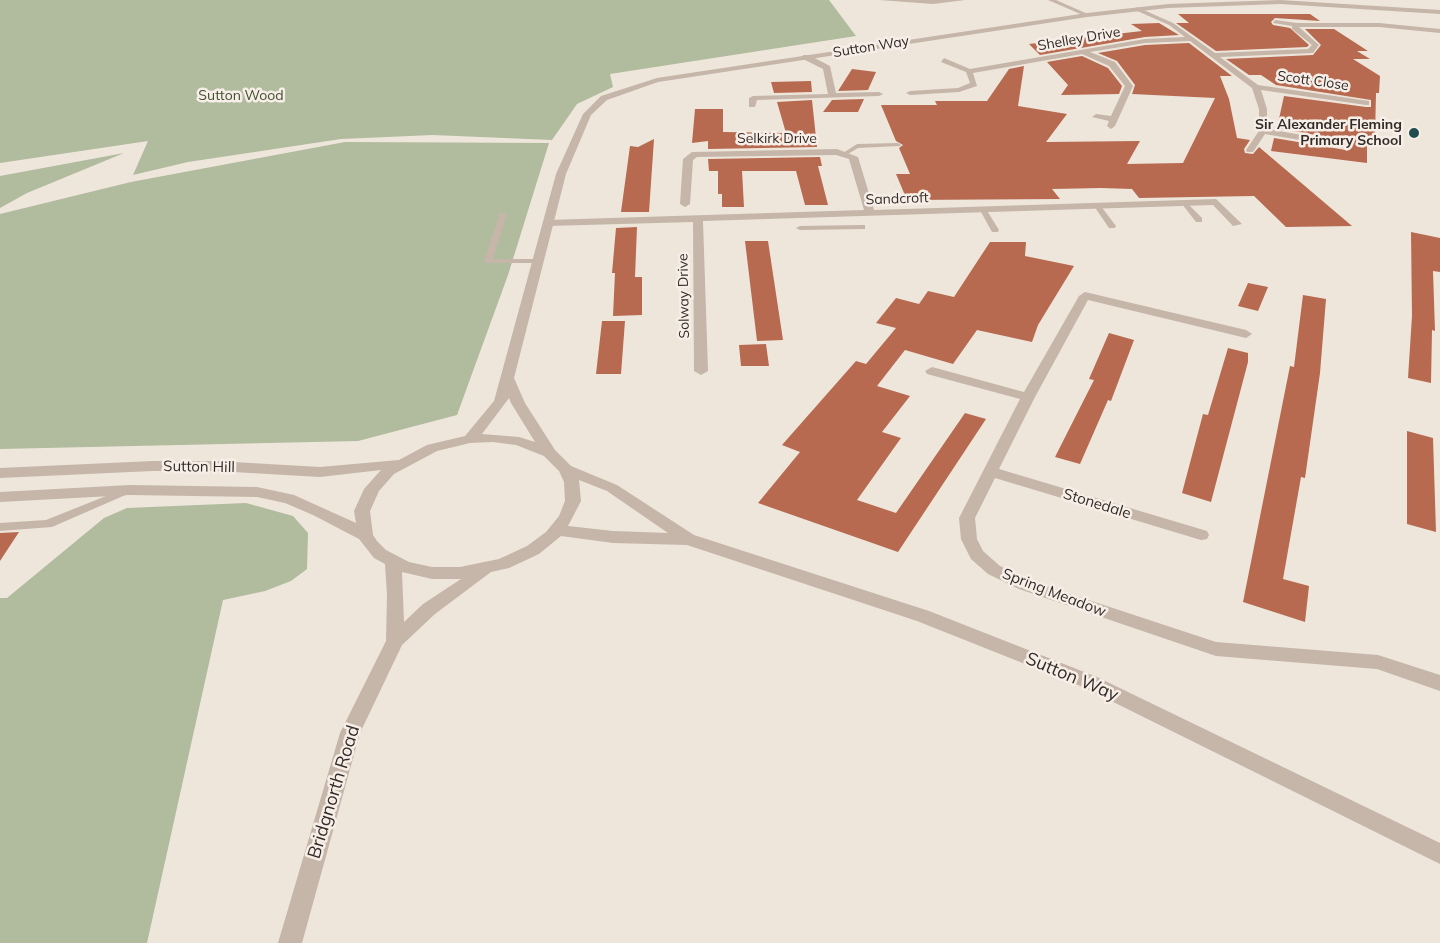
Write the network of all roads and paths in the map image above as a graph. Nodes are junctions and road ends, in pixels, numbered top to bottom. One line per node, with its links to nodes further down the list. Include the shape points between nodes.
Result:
1 (882, 0): 5 (street)
2 (962, 0): 5 (street)
3 (1051, 0): 8 (street)
4 (1266, 1): 6 (street, Sutton Way); 7 (street, Sutton Way)
5 (892, 3)
6 (1137, 9): 8 (street, Sutton Way); 12 (street)
7 (1440, 12)
8 (1087, 15): 15 (street, Sutton Way)
9 (1275, 22): 10 (street)
10 (1297, 25): 11 (street, via 1379,25); 14 (street, via 1294,28 1316,45 1310,51)
11 (1440, 31)
12 (1194, 39): 13 (street, Shelley Drive, via 1145,41); 14 (street)
13 (1083, 52): 17 (street, Shelley Drive); 24 (street, via 1112,64 1129,86 1112,123)
14 (1215, 55): 18 (street)
15 (806, 57): 21 (street, via 828,68); 39 (street, Sutton Way, via 657,80 604,98 587,114 561,174)
16 (944, 60): 17 (street)
17 (969, 71): 19 (street, via 974,84 959,90)
18 (1256, 87): 22 (street, Scott Close); 25 (street, via 1263,110)
19 (910, 93)
20 (879, 94): 21 (street)
21 (832, 96): 23 (street, via 753,98)
22 (1366, 103)
23 (752, 105)
24 (1096, 117)
25 (1263, 131): 27 (street); 28 (street)
26 (898, 145): 29 (lane, via 857,146)
27 (1346, 145)
28 (1250, 150)
29 (846, 153): 31 (street, Selkirk Drive, via 695,154 688,159); 36 (street, via 853,157)
30 (1184, 203): 32 (street, Sandcroft); 38 (lane); 40 (street, Sandcroft, via 1216,202)
31 (685, 204)
32 (1098, 206): 33 (street, Sandcroft); 41 (lane)
33 (984, 210): 36 (street, Sandcroft); 44 (lane)
34 (503, 214): 46 (lane, via 489,261)
35 (859, 214): 36 (street, Sandcroft); 37 (street, Sandcroft); 42 (lane)
36 (870, 214)
37 (698, 220): 39 (street, Sandcroft); 48 (street, Solway Drive)
38 (1198, 220)
39 (548, 224): 46 (street, Sutton Way)
40 (1237, 224)
41 (1112, 226)
42 (862, 227): 43 (lane); 45 (lane)
43 (800, 228)
44 (995, 230)
45 (865, 236)
46 (537, 261): 50 (street, Sutton Way)
47 (1246, 334): 51 (street, Spring Meadow, via 1085,296)
48 (701, 371)
49 (932, 371): 51 (street)
50 (508, 379): 52 (street, Sutton Way, via 501,402); 53 (street)
51 (1029, 397): 56 (street, Spring Meadow)
52 (471, 439): 53 (street, via 519,441); 54 (street, via 432,448)
53 (549, 453): 55 (street)
54 (398, 464): 57 (street, Sutton Hill, via 320,471 163,466); 62 (street, via 366,498 362,511)
55 (566, 469): 61 (street, via 572,482 573,501); 64 (street, Sutton Way, via 612,488)
56 (992, 472): 63 (street, Stonedale); 68 (street, Spring Meadow, via 967,518 969,539 977,555 994,570 1025,585 1216,649 1378,662)
57 (0, 473)
58 (129, 490): 59 (street, Sutton Hill); 60 (lane, via 48,524); 62 (street, Sutton Hill, via 257,492 290,499)
59 (0, 497)
60 (0, 527)
61 (557, 530): 64 (street, Sutton Way, via 613,537); 66 (street, via 533,550)
62 (365, 535): 65 (street, via 380,554)
63 (1201, 535)
64 (688, 539): 69 (street, Sutton Way, via 923,616 1090,682)
65 (393, 562): 66 (street, via 432,573); 67 (street, Bridgnorth Road)
66 (488, 568): 67 (street, via 429,609)
67 (395, 641): 70 (street, Bridgnorth Road, via 350,733)
68 (1440, 683)
69 (1440, 854)
70 (290, 943)

